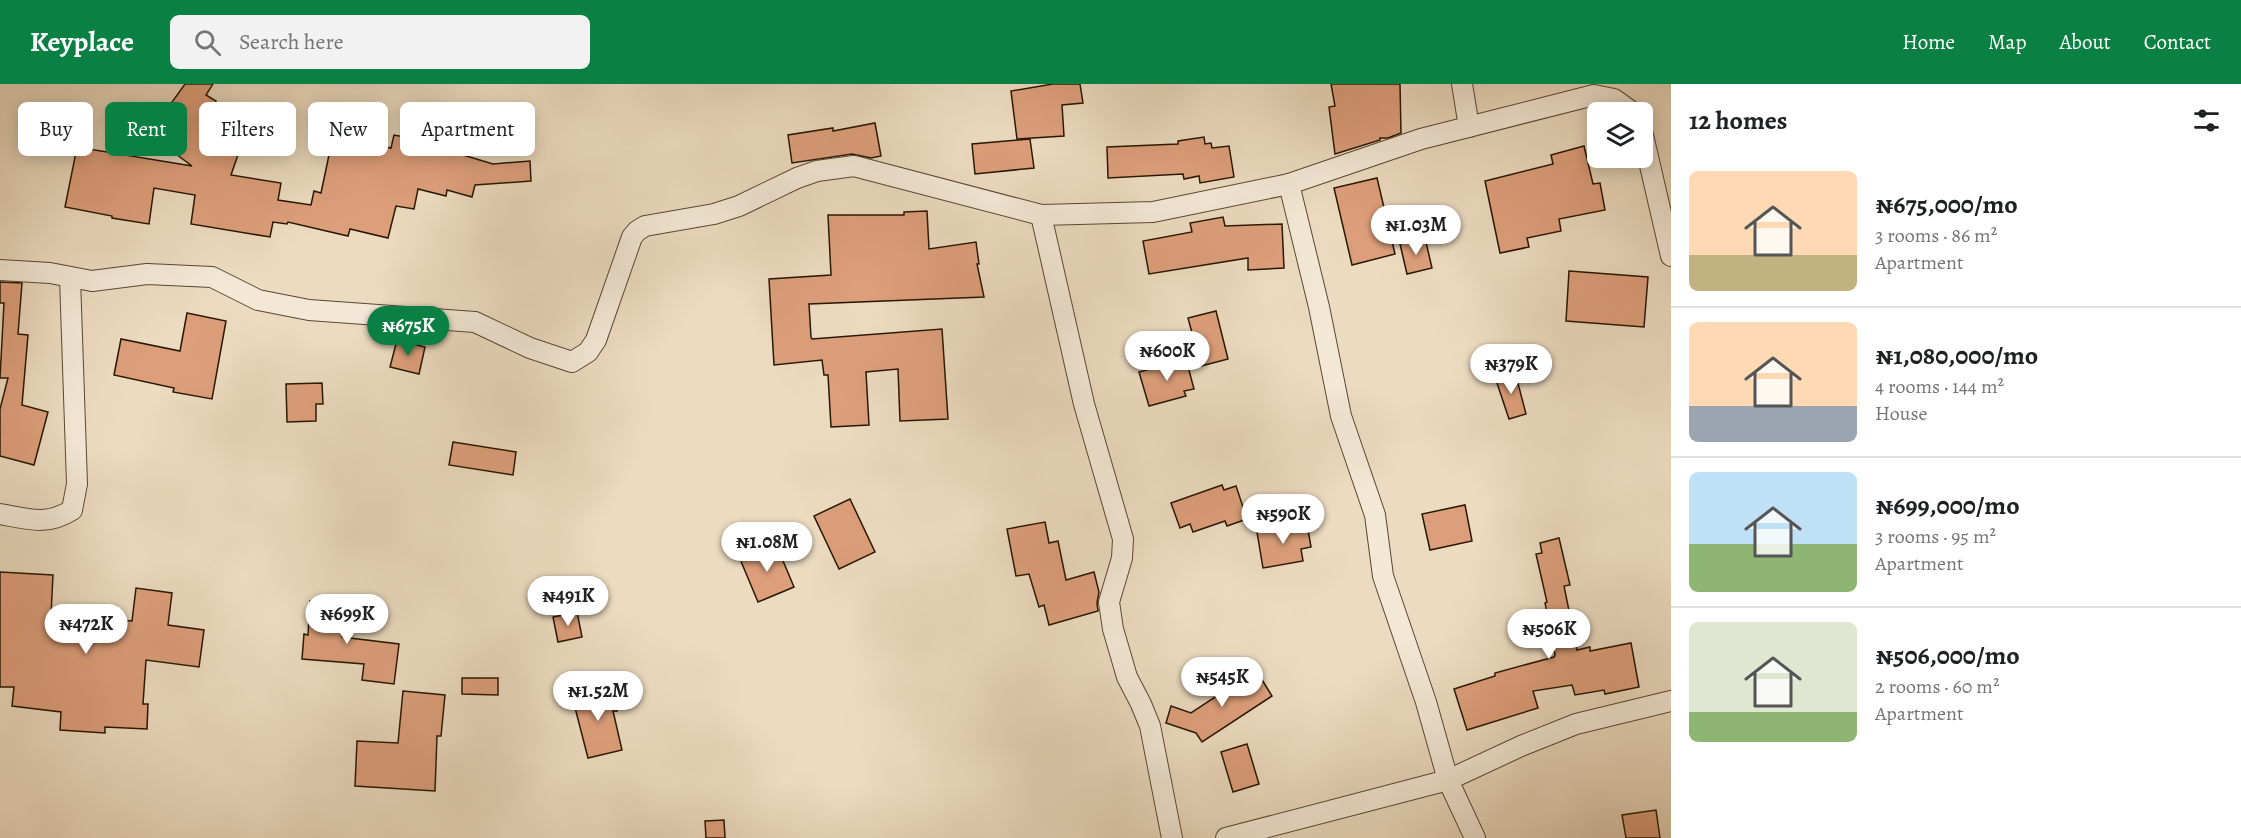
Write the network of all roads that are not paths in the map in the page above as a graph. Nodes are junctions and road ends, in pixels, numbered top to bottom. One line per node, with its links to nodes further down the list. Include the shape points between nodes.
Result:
1 (1462, 84): 3 (street)
2 (1618, 102): 3 (street, via 1594,95)
3 (1469, 127): 5 (street, via 1421,139)
4 (1650, 168): 7 (street)
5 (1289, 184): 6 (street, via 1154,212); 12 (street, via 1341,416 1376,515 1383,576)
6 (1041, 215): 9 (street, via 854,166 817,171 722,212 663,222 637,231 596,340 588,352 572,362 530,348 475,322 309,310 258,300 212,277 147,274 92,281); 13 (street, via 1084,404 1123,539 1122,558 1109,602 1113,629 1126,677 1150,726)
7 (1671, 256)
8 (0, 270): 9 (street)
9 (70, 278): 10 (street, via 77,484 72,510 60,518 42,521)
10 (0, 514)
11 (1671, 701): 12 (street, via 1576,724)
12 (1448, 780): 14 (street); 15 (street)
13 (1173, 838)
14 (1226, 838)
15 (1475, 838)

